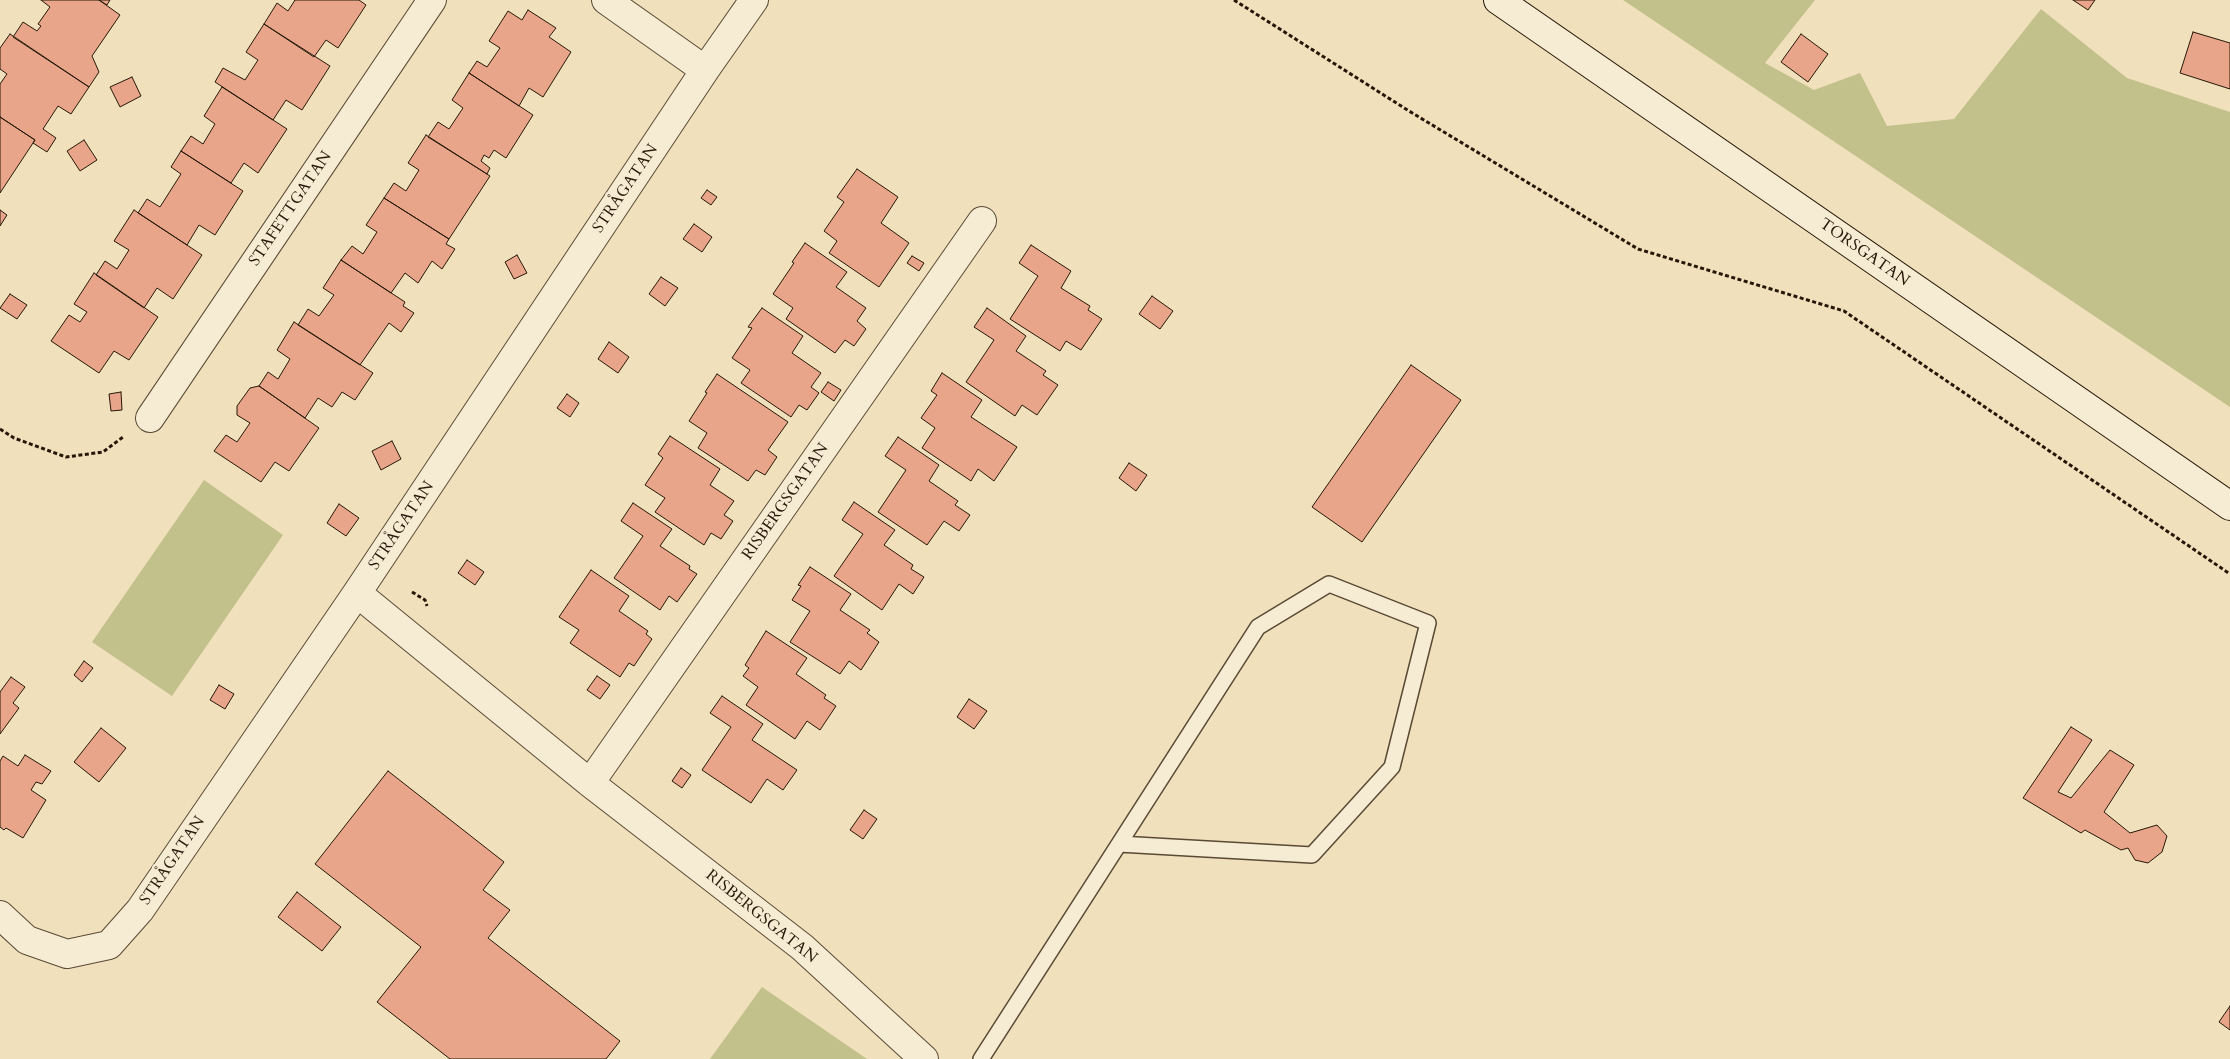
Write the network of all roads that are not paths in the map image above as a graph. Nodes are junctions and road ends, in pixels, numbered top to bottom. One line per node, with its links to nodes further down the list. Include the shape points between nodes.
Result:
1 (432, 0): 7 (street, STAFETTGATAN)
2 (606, 0): 5 (street)
3 (754, 0): 5 (street, STRÅGATAN)
4 (1498, 0): 8 (street, TORSGATAN)
5 (705, 70): 9 (street, STRÅGATAN)
6 (982, 221): 10 (street, RISBERGSGATAN)
7 (150, 418)
8 (2230, 506)
9 (357, 594): 10 (street, RISBERGSGATAN); 12 (street, STRÅGATAN, via 140,910 109,945 67,954 27,940)
10 (590, 783): 13 (street, RISBERGSGATAN, via 802,947)
11 (1119, 844): 11 (lane, via 1258,627 1329,584 1428,622 1392,767 1312,855); 14 (lane)
12 (0, 915)
13 (924, 1059)
14 (981, 1059)

